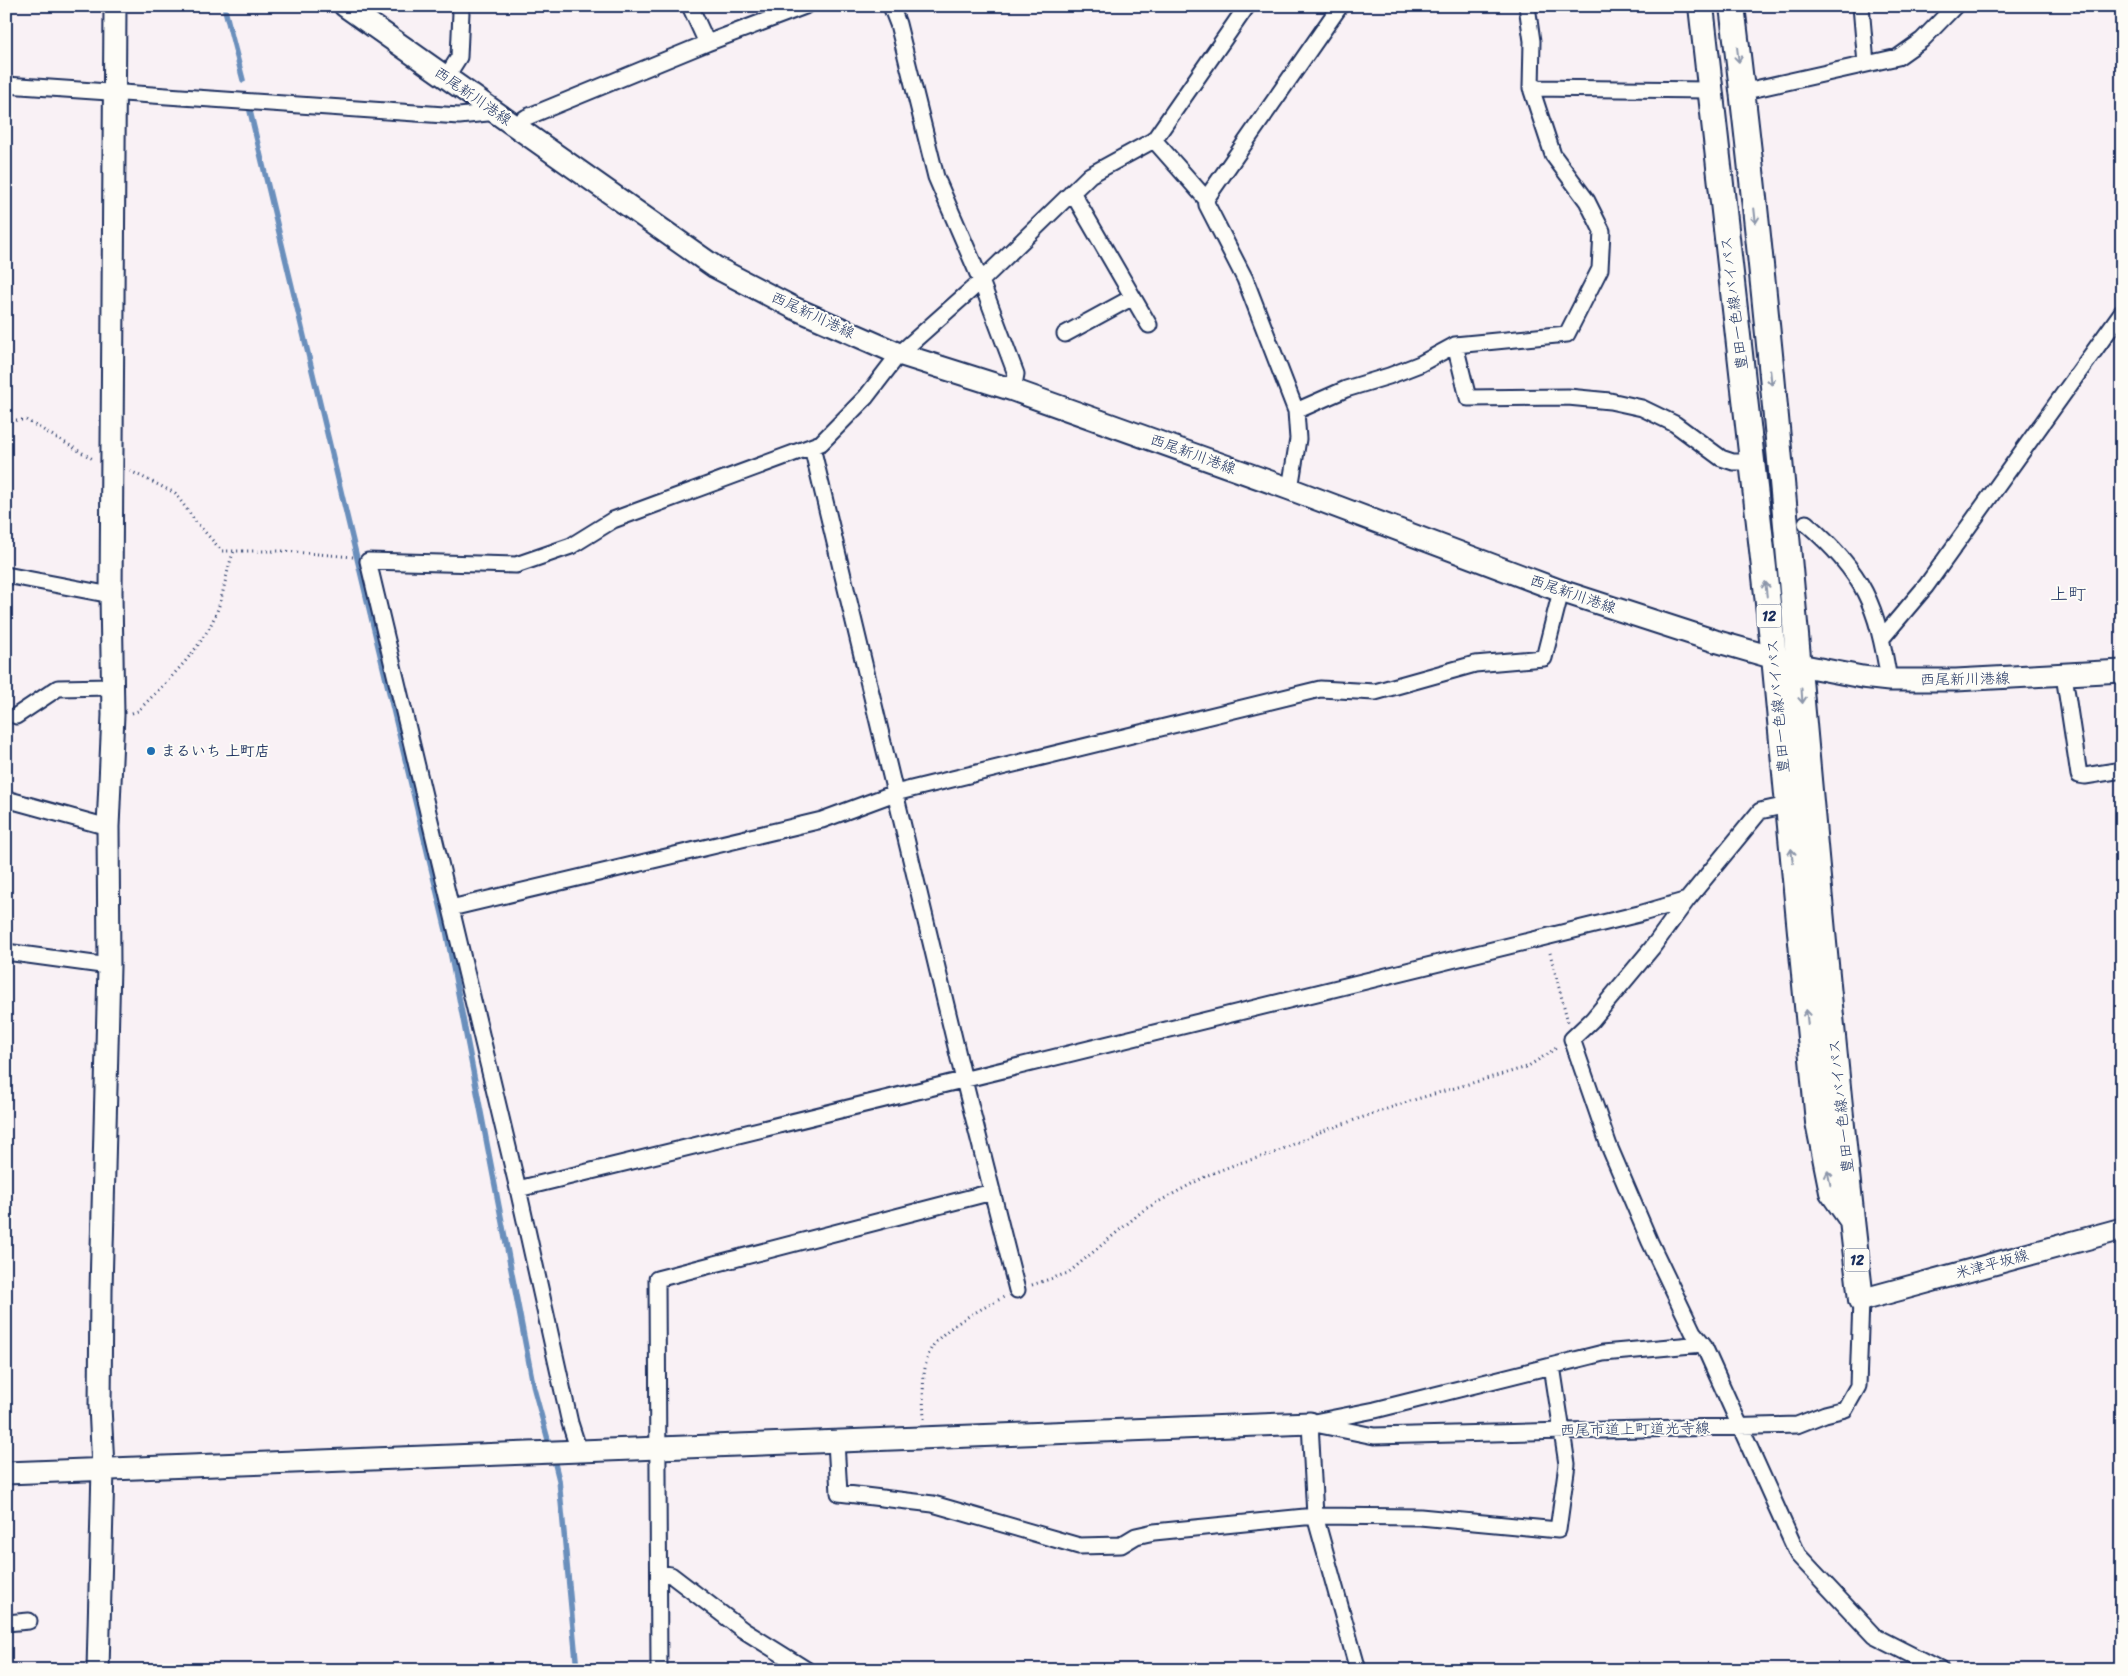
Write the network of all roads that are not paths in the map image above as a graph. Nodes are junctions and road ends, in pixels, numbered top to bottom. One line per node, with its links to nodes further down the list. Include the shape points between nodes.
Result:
1 (115, 6): 21 (street)
2 (345, 6): 16 (street, 西尾新川港線)
3 (459, 6): 16 (street, via 459,56)
4 (690, 6): 14 (street)
5 (805, 6): 14 (street)
6 (891, 6): 27 (street, via 936,177)
7 (1247, 6): 24 (street)
8 (1340, 6): 26 (street)
9 (1527, 6): 18 (street, via 1532,41)
10 (1701, 6): 20 (main road, 豊田一色線バイパス / 12)
11 (1732, 6): 19 (main road, 豊田一色線バイパス / 12, one-way to 19)
12 (1861, 6): 15 (street)
13 (1955, 6): 15 (street, via 1922,40 1898,57)
14 (707, 43): 23 (street, via 527,117)
15 (1866, 64): 19 (street, via 1754,90)
16 (447, 76): 22 (street, 西尾新川港線)
17 (6, 85): 21 (street)
18 (1531, 88): 20 (street); 32 (street, via 1553,155 1587,201 1602,231 1600,269 1567,334)
19 (1742, 89): 45 (main road, 豊田一色線バイパス / 12, one-way to 45)
20 (1709, 90): 37 (main road, 豊田一色線バイパス / 12)
21 (114, 92): 22 (street, via 459,116); 42 (street)
22 (497, 112): 23 (street, 西尾新川港線)
23 (515, 125): 33 (street, 西尾新川港線, via 715,267 794,308)
24 (1154, 140): 25 (street, via 1090,175); 26 (street)
25 (1072, 192): 27 (street); 28 (street)
26 (1206, 199): 35 (street, via 1245,279)
27 (981, 281): 33 (street); 34 (street, via 1016,374)
28 (1132, 297): 30 (street); 31 (street)
29 (2122, 312): 43 (street, via 1926,586)
30 (1149, 325)
31 (1065, 334)
32 (1455, 345): 35 (street, via 1420,364 1346,389); 37 (street, via 1468,398 1568,397 1642,408 1674,424 1721,458)
33 (899, 354): 34 (street, 西尾新川港線); 36 (street, via 866,397 821,443)
34 (1013, 390): 38 (street, 西尾新川港線)
35 (1296, 411): 38 (street, via 1298,440)
36 (812, 447): 52 (street); 57 (street, via 613,520 571,546 516,565 368,561)
37 (1752, 462): 44 (main road, 豊田一色線バイパス / 12, one-way to 37)
38 (1290, 489): 41 (street, 西尾新川港線)
39 (1806, 523): 43 (street, via 1850,567 1874,611)
40 (6, 575): 42 (street)
41 (1561, 591): 44 (street, 西尾新川港線); 52 (street, via 1544,658 1475,664 1375,692 1320,689)
42 (111, 595): 49 (street)
43 (1882, 638): 48 (street)
44 (1774, 657): 45 (street, 西尾新川港線); 54 (main road, 豊田一色線バイパス / 12)
45 (1799, 665): 48 (street, 西尾新川港線); 63 (main road, 豊田一色線バイパス / 12, one-way to 63)
46 (2122, 671): 47 (street, 西尾新川港線)
47 (2064, 675): 48 (street, 西尾新川港線); 51 (street, via 2079,774 2085,776)
48 (1889, 680)
49 (112, 687): 50 (street, via 58,688); 55 (street)
50 (16, 716)
51 (2122, 770)
52 (895, 793): 57 (street, via 822,820); 60 (street)
53 (6, 799): 55 (street)
54 (1787, 805): 56 (street, via 1760,811); 63 (main road, 豊田一色線バイパス / 12, one-way to 54, via 1832,1192 1818,1122)
55 (108, 827): 59 (street)
56 (1687, 900): 60 (street); 67 (street, via 1652,948 1572,1039 1609,1146 1650,1242 1693,1332)
57 (450, 908): 61 (street)
58 (6, 952): 59 (street)
59 (108, 966): 75 (street, via 100,1290)
60 (964, 1080): 61 (street); 62 (street)
61 (518, 1189): 74 (street, via 570,1423)
62 (992, 1192): 65 (street); 73 (street, via 657,1279)
63 (1852, 1220): 66 (main road, 豊田一色線バイパス / 12)
64 (2122, 1229): 66 (street, 米津平坂線)
65 (1018, 1290)
66 (1861, 1300): 70 (street, 西尾市道上町道光寺線, via 1858,1386 1846,1410 1796,1424)
67 (1703, 1344): 68 (street, via 1603,1353); 70 (street)
68 (1552, 1366): 69 (street); 71 (street)
69 (1310, 1423): 71 (street, 西尾市道上町道光寺線, via 1374,1436); 72 (street); 77 (street)
70 (1738, 1426): 71 (street, 西尾市道上町道光寺線); 85 (street, via 1798,1555 1874,1636)
71 (1562, 1431): 77 (street, via 1567,1464 1558,1530 1420,1517)
72 (836, 1442): 73 (street); 77 (street, via 839,1492 933,1504 1079,1546 1121,1545 1136,1536 1154,1532)
73 (657, 1448): 74 (street); 78 (street)
74 (571, 1452): 75 (street)
75 (103, 1468): 76 (street); 81 (street)
76 (6, 1473)
77 (1315, 1516): 84 (street)
78 (659, 1573): 82 (street); 83 (street, via 671,1575 743,1630)
79 (29, 1621): 80 (street)
80 (6, 1623)
81 (98, 1670)
82 (659, 1670)
83 (807, 1670)
84 (1358, 1670)
85 (1941, 1670)

